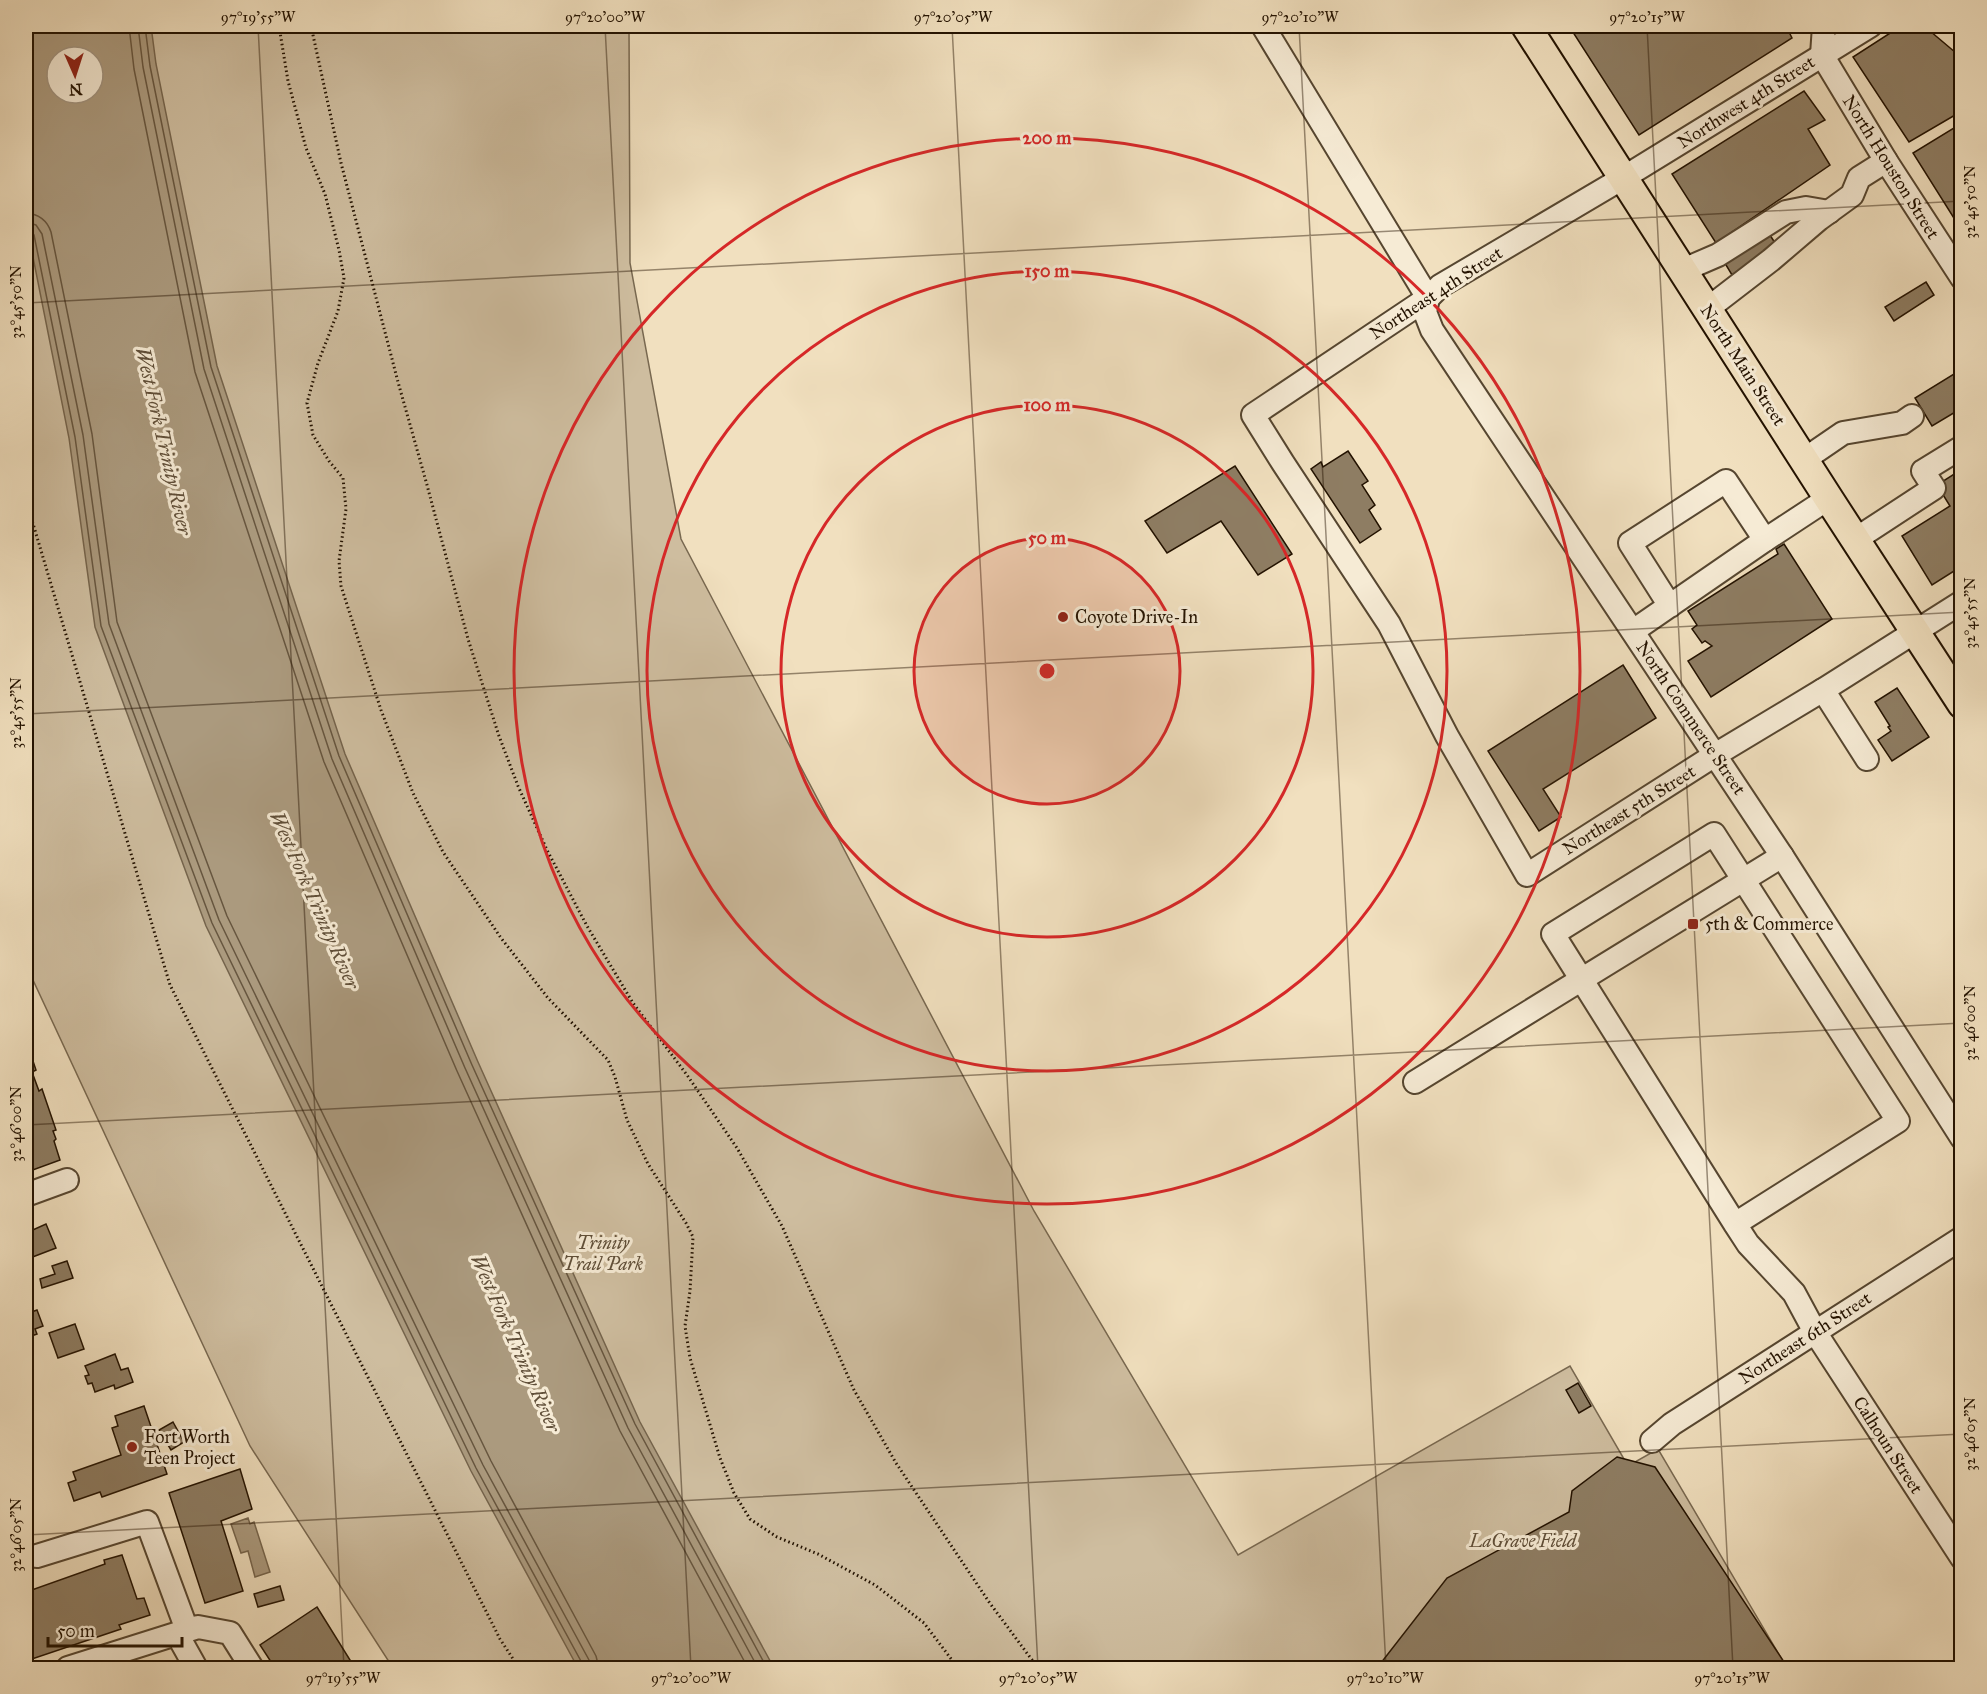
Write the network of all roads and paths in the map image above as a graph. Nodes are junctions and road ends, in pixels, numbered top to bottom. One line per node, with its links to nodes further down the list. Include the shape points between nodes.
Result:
1 (279, 26): 49 (path, via 288,81 306,148 325,194 344,278 338,311 307,403 313,435 343,478 346,509 340,586 413,793 444,852 501,938 548,998 608,1060 627,1120 648,1164 693,1237 685,1326 690,1358 720,1458 750,1519 777,1537 875,1585 924,1623)
2 (310, 26): 50 (path, via 341,163 468,639 518,786 586,926 633,1004 737,1148 782,1226 854,1390 891,1454 989,1602)
3 (1263, 26): 13 (street)
4 (1526, 26): 9 (main road, North Main Street)
5 (1824, 26): 7 (street)
6 (1870, 26): 7 (street, Northwest 4th Street)
7 (1822, 55): 8 (street, North Houston Street); 9 (street, Northwest 4th Street)
8 (1886, 160): 10 (street, via 1859,178 1851,195); 12 (street, North Houston Street)
9 (1623, 178): 11 (main road, North Main Street); 13 (street, Northeast 4th Street, via 1440,286)
10 (1829, 212): 11 (street, via 1806,208 1786,212 1718,255); 14 (street)
11 (1682, 271): 14 (main road, North Main Street)
12 (1962, 278)
13 (1428, 297): 24 (street, North Commerce Street, via 1425,312 1432,330); 31 (street, Northeast 4th Street, via 1253,415 1389,624 1447,736)
14 (1706, 310): 17 (main road, North Main Street)
15 (1912, 416): 17 (street, via 1902,423 1843,433)
16 (1962, 447): 20 (street, via 1923,471 1934,489)
17 (1805, 459): 18 (main road, North Main Street)
18 (1829, 498): 20 (main road, North Main Street); 21 (street)
19 (26, 500): 48 (path, via 170,985 500,1639)
20 (1856, 539): 25 (main road, North Main Street)
21 (1765, 540): 23 (street); 23 (street, via 1726,481 1630,543)
22 (1962, 602): 25 (street, Northeast 5th Street)
23 (1670, 606): 24 (street)
24 (1633, 631): 28 (street, North Commerce Street)
25 (1915, 632): 26 (street, Northeast 5th Street); 27 (main road, North Main Street)
26 (1823, 690): 28 (street, Northeast 5th Street); 29 (street)
27 (1962, 704)
28 (1715, 755): 30 (street, North Commerce Street); 31 (street, Northeast 5th Street)
29 (1867, 759)
30 (1782, 856): 32 (street); 35 (street, North Commerce Street)
31 (1527, 875)
32 (1744, 879): 33 (street); 33 (street, Calhoun Street, via 1714,834 1553,934); 38 (street, via 1898,1122)
33 (1582, 979): 34 (street); 38 (street, Calhoun Street)
34 (1415, 1082)
35 (1962, 1138)
36 (67, 1180): 37 (street)
37 (26, 1195)
38 (1735, 1224): 40 (street, Calhoun Street, via 1748,1244 1794,1293)
39 (1962, 1238): 40 (street, Northeast 6th Street)
40 (1815, 1332): 41 (street, Northeast 6th Street, via 1672,1424); 43 (street, Calhoun Street)
41 (1652, 1441)
42 (37, 1556): 44 (street, via 147,1522)
43 (1962, 1558)
44 (182, 1632): 45 (street); 46 (street); 47 (street, via 198,1627 230,1633)
45 (68, 1668)
46 (196, 1668)
47 (252, 1668)
48 (519, 1668)
49 (958, 1668)
50 (1038, 1668)

